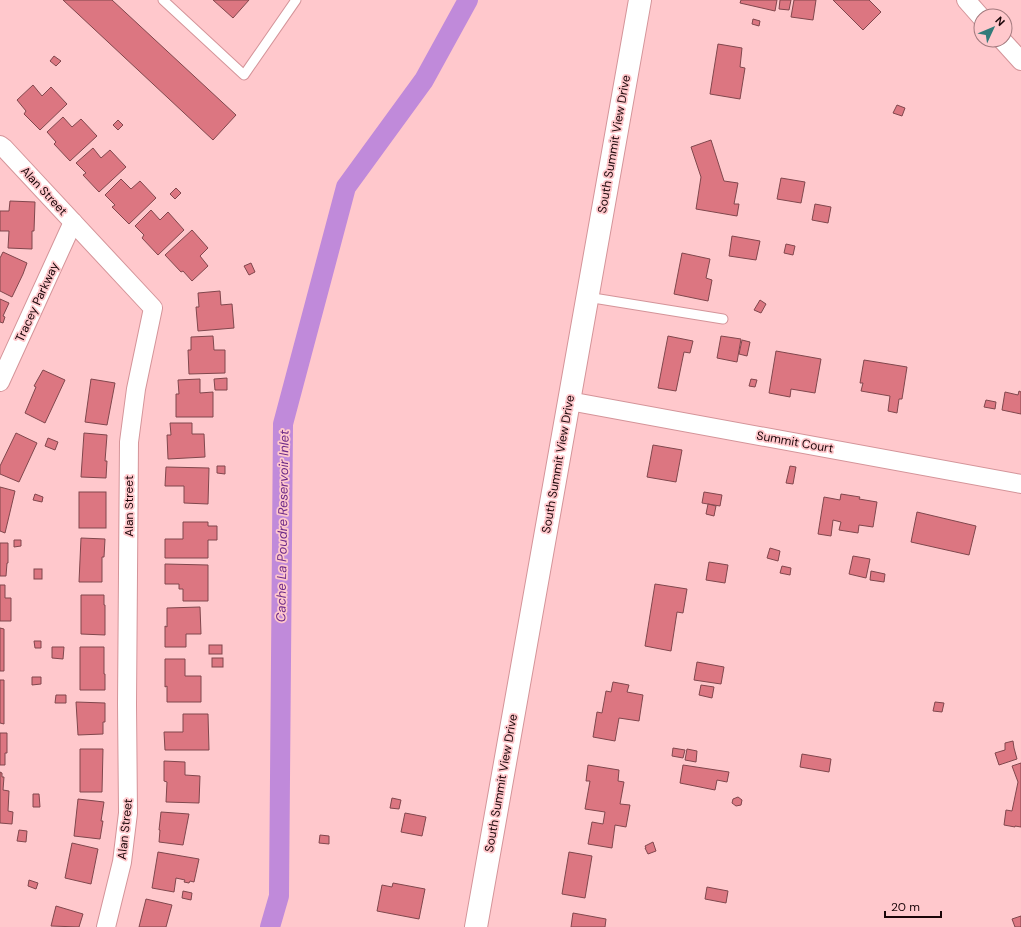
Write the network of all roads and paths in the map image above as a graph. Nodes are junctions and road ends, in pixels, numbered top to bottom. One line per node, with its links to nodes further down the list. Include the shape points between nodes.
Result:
1 (163, 0): 2 (lane, via 244,75)
2 (296, 0)
3 (640, 0): 10 (street, South Summit View Drive)
4 (966, 0): 5 (street)
5 (973, 8)
6 (1009, 48): 7 (street)
7 (1021, 61)
8 (0, 145): 9 (street, Alan Street)
9 (73, 222): 12 (street, Tracey Parkway); 15 (street, Alan Street, via 153,308 136,389 129,442 128,813 122,862)
10 (587, 297): 11 (lane); 13 (street, South Summit View Drive)
11 (723, 319)
12 (0, 382)
13 (569, 401): 14 (street, Summit Court); 16 (street, South Summit View Drive)
14 (1021, 484)
15 (106, 927)
16 (476, 927)

